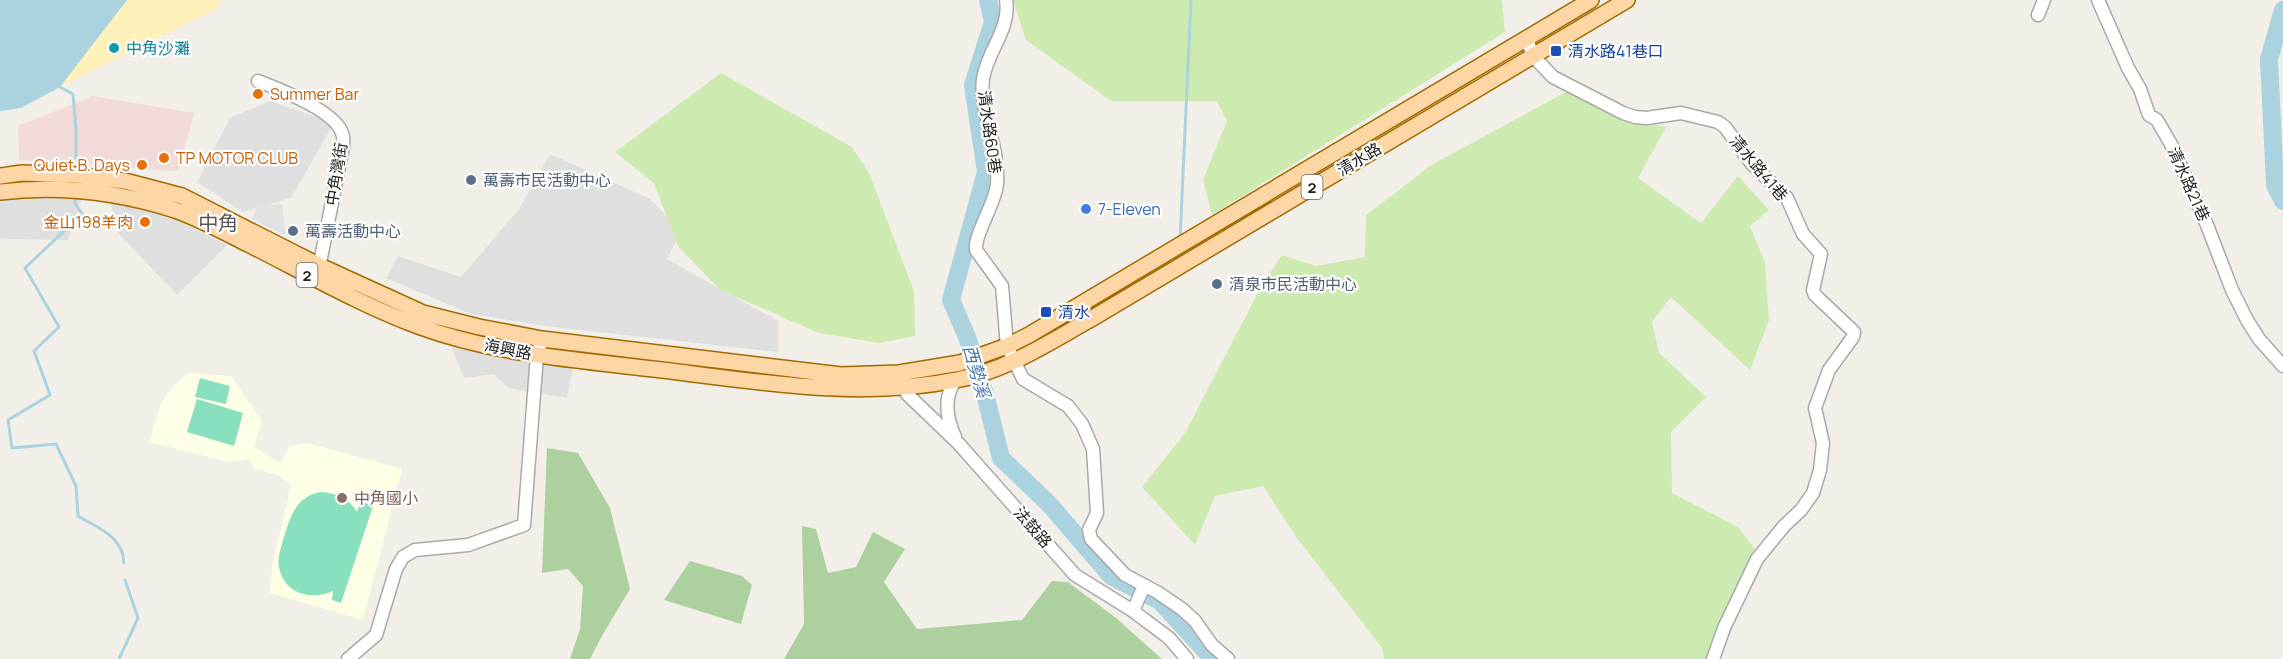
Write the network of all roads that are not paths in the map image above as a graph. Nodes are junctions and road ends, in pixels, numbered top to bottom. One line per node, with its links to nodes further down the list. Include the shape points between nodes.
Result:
1 (1006, 0): 15 (street, 清水路60巷, via 1003,30 983,79 996,150 997,185 975,243 1002,286)
2 (1591, 0): 7 (main road, 清水路 / 2)
3 (1627, 0): 8 (main road, 清水路 / 2)
4 (2044, 0): 6 (street)
5 (2098, 0): 19 (street, 清水路21巷, via 2149,115 2157,120 2172,146 2247,320)
6 (2038, 15)
7 (1527, 39): 8 (street, 清水路41巷); 15 (main road, 清水路 / 2)
8 (1533, 56): 17 (main road, 清水路 / 2); 29 (street, 清水路41巷, via 1553,77 1623,113 1647,118 1682,113 1725,127 1752,164 1787,198 1803,234 1821,254 1815,295 1854,332 1829,370 1815,408 1823,443 1813,493 1756,559)
9 (258, 81): 13 (street, 中角灣街, via 330,115 342,132 344,147)
10 (0, 176): 11 (main road, 海興路 / 2, via 22,173)
11 (75, 182): 12 (main road, 海興路 / 2, via 57,188); 13 (main road, 海興路 / 2, via 125,181 182,196)
12 (0, 192)
13 (318, 273): 14 (main road, 海興路 / 2, via 423,313); 16 (main road, 海興路 / 2, via 418,326 470,342)
14 (542, 339): 16 (street); 20 (main road, 海興路 / 2, via 841,375)
15 (1006, 346): 17 (street, 清水路60巷); 18 (main road, 清水路 / 2)
16 (537, 355): 22 (main road, 海興路 / 2, via 841,389); 26 (street, via 524,525 468,545 415,550 403,557 376,635)
17 (1013, 362): 21 (main road, 清水路 / 2); 24 (street, 清水路60巷, via 1023,379 1068,406 1082,424 1093,449 1097,513 1089,530 1091,539 1125,575)
18 (960, 363): 20 (main road, 海興路 / 2)
19 (2283, 366)
20 (899, 373): 22 (street, 法鼓路)
21 (960, 380): 22 (main road, 海興路 / 2); 23 (street, via 947,402 949,424)
22 (907, 388): 23 (street, 法鼓路, via 907,394)
23 (958, 444): 25 (street, 法鼓路, via 1075,575)
24 (1144, 586): 25 (street); 28 (street, via 1182,609)
25 (1133, 611): 27 (street, 法鼓路, via 1169,638)
26 (348, 659)
27 (1187, 659)
28 (1228, 659)
29 (1713, 659)

